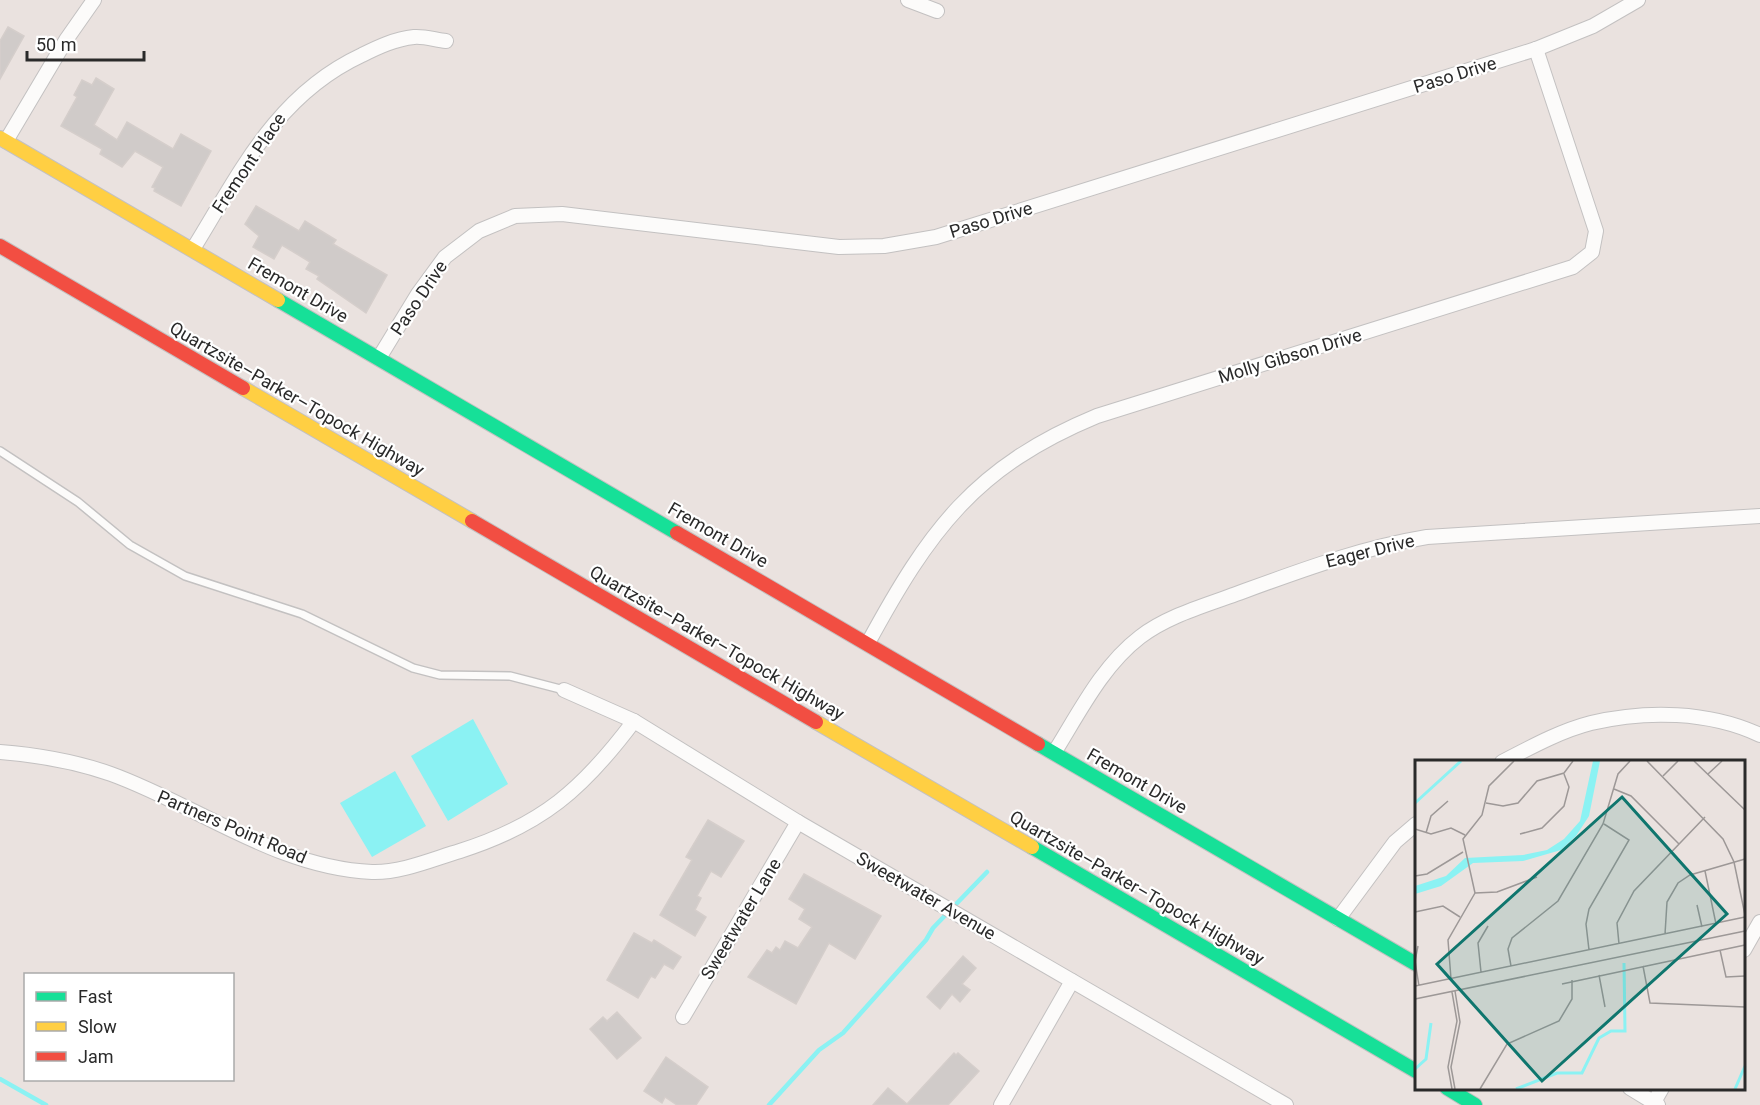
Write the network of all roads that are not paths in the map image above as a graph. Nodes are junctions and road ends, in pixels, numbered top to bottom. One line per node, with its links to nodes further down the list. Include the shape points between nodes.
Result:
1 (94, 0): 7 (street)
2 (908, 0): 4 (street)
3 (1638, 0): 6 (street, Paso Drive, via 1593,26)
4 (937, 11)
5 (446, 41): 9 (street, Fremont Place, via 415,37 384,44 315,81 281,113)
6 (1536, 49): 10 (street, Paso Drive, via 936,237 884,246 839,247 562,214 515,216 479,231 445,257); 13 (street, Molly Gibson Drive, via 1596,231 1592,252 1573,267 1097,416 1059,432 1002,466 970,494 905,575)
7 (3, 139): 9 (main road, Fremont Drive)
8 (0, 246): 28 (main road, Quartzsite–Parker–Topock Highway)
9 (193, 249): 10 (main road, Fremont Drive)
10 (379, 358): 13 (main road, Fremont Drive)
11 (0, 451): 14 (lane, via 78,502 130,544 185,576 302,614 413,668 440,675 510,676)
12 (1760, 516): 18 (street, Eager Drive, via 1427,537 1341,555 1183,614 1141,636 1092,691)
13 (867, 643): 18 (main road, Fremont Drive)
14 (564, 690): 15 (street, Sweetwater Avenue)
15 (634, 722): 17 (street, Partners Point Road, via 593,772 544,815 480,845 374,872 327,867 282,852 112,774 73,761); 20 (street, Sweetwater Avenue)
16 (1760, 735): 19 (street, via 1700,717 1645,714 1591,723)
17 (0, 752)
18 (1054, 753): 22 (main road, Fremont Drive)
19 (1506, 760)
20 (798, 822): 26 (street, Sweetwater Avenue); 27 (street, Sweetwater Lane)
21 (1415, 825): 22 (street, via 1395,842)
22 (1338, 919): 25 (main road, Fremont Drive)
23 (1760, 922): 24 (street)
24 (1745, 947)
25 (1415, 963)
26 (1072, 981): 33 (street); 34 (street, Sweetwater Avenue)
27 (683, 1017)
28 (1415, 1070)
29 (1448, 1090): 35 (main road)
30 (1632, 1090): 32 (street)
31 (1662, 1090): 32 (street)
32 (1656, 1104)
33 (1001, 1105)
34 (1286, 1105)
35 (1475, 1105)

